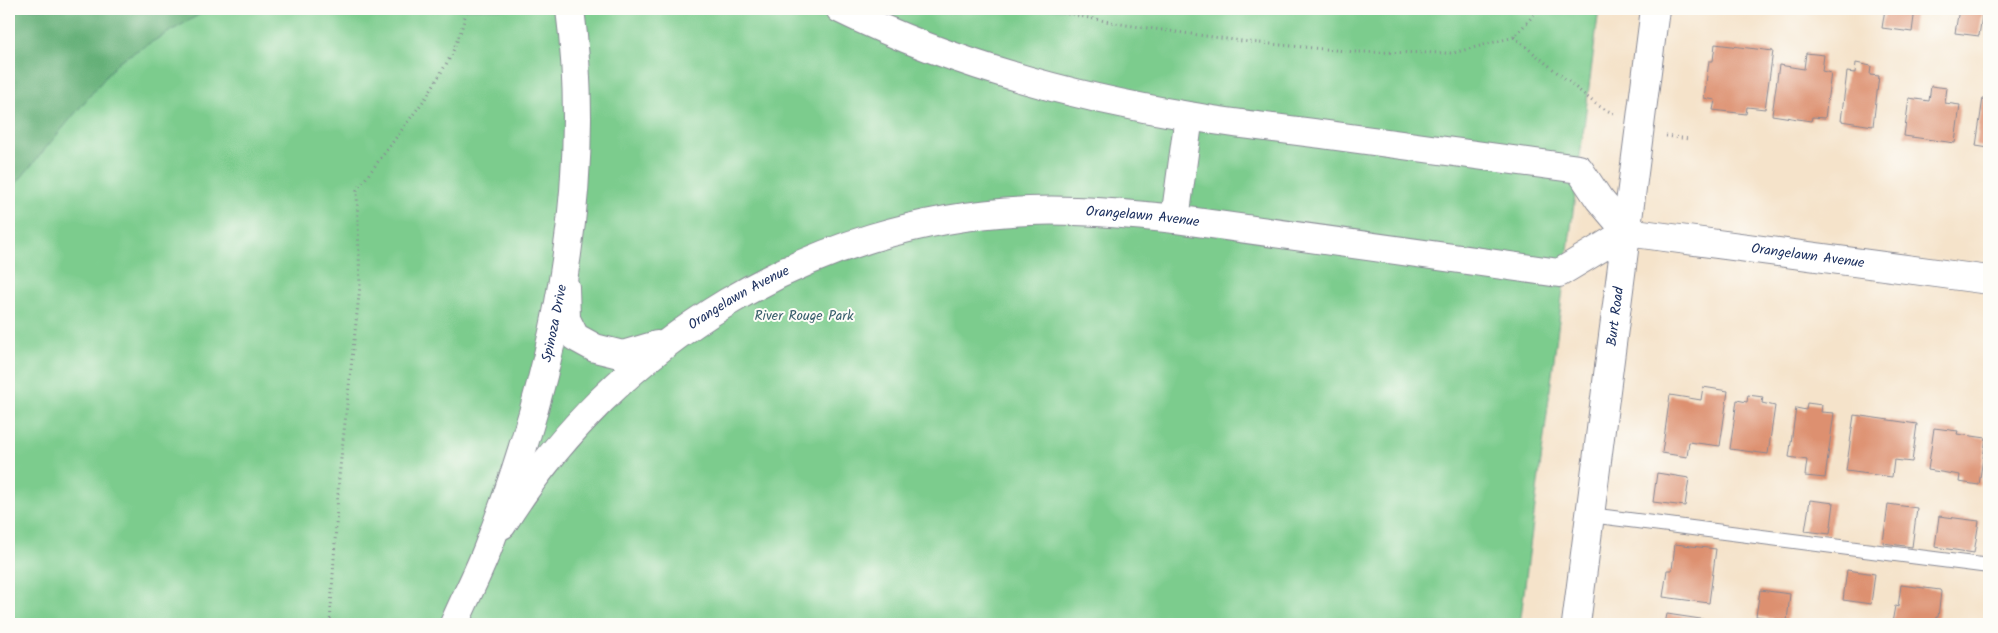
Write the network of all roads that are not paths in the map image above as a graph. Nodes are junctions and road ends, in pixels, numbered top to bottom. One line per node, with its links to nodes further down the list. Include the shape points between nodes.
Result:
1 (570, 9): 7 (street, Spinoza Drive, via 574,44 576,188)
2 (840, 9): 4 (street, via 918,44 1018,79 1084,96)
3 (1655, 9): 6 (street, Burt Road)
4 (1189, 116): 5 (street); 6 (street, via 1579,169)
5 (1175, 219): 6 (street, Orangelawn Avenue, via 1560,273); 9 (street, Orangelawn Avenue, via 1114,212 1028,211 968,217 909,228 865,240 781,273 741,294)
6 (1627, 232): 8 (street, Orangelawn Avenue); 10 (street, Burt Road)
7 (564, 278): 9 (street, Orangelawn Avenue, via 566,319 575,337 595,348 623,354); 11 (street, Spinoza Drive, via 535,409)
8 (1989, 280)
9 (672, 339): 11 (street, Orangelawn Avenue, via 619,382 576,425 547,459)
10 (1590, 515): 12 (lane); 14 (street, Burt Road)
11 (488, 547): 13 (street, Spinoza Drive)
12 (1989, 566)
13 (454, 624)
14 (1576, 624)

